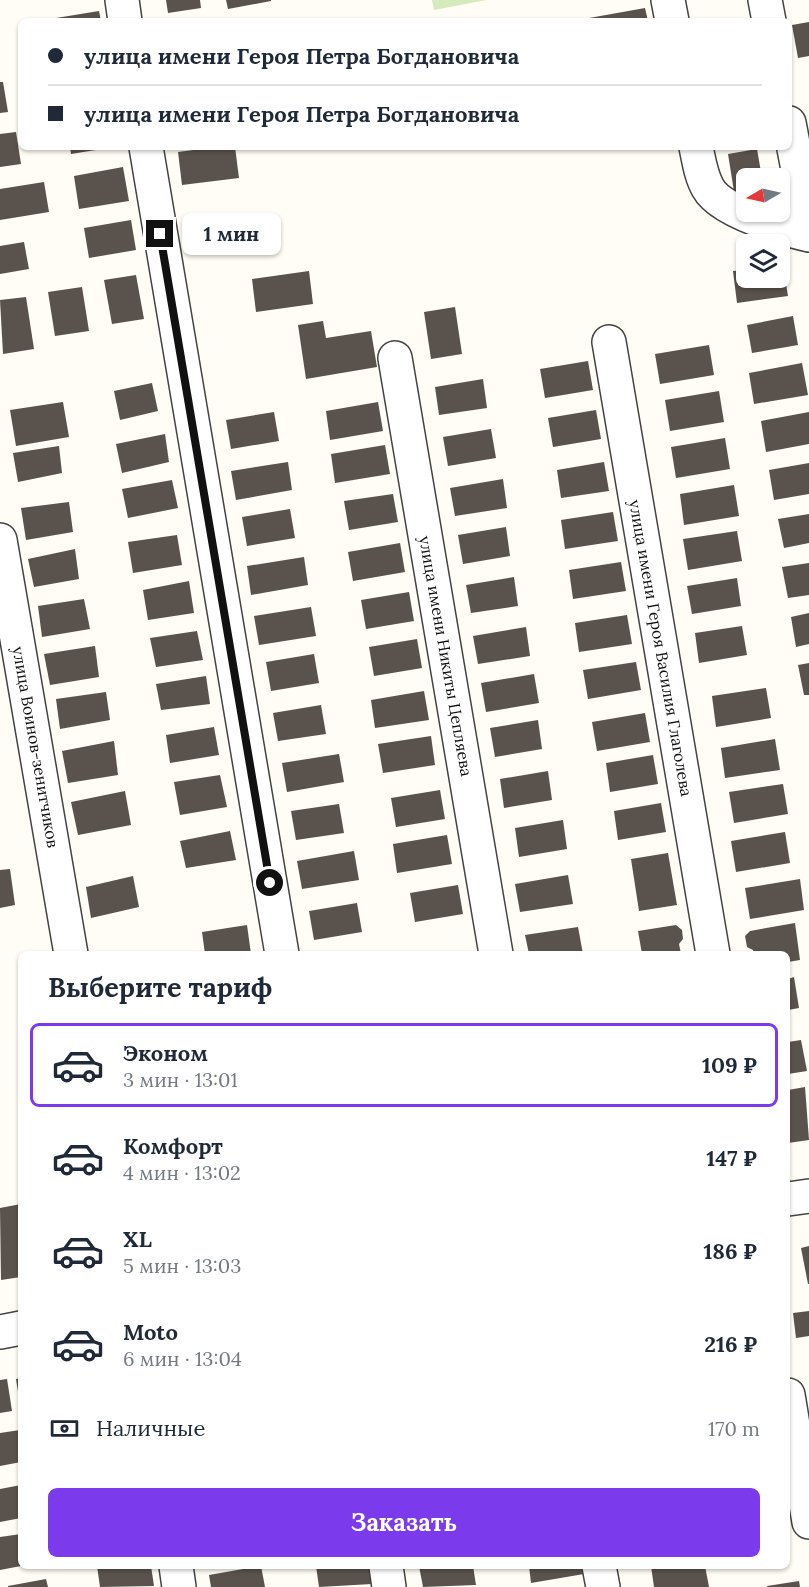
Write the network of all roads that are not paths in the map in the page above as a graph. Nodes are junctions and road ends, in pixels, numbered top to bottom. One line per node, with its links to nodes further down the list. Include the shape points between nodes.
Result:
1 (122, 0): 4 (street)
2 (668, 0): 5 (street)
3 (765, 0): 6 (street)
4 (125, 18)
5 (671, 18)
6 (768, 18)
7 (792, 138): 10 (street)
8 (147, 150): 16 (street)
9 (697, 150): 11 (street, via 708,190 729,206 768,225)
10 (809, 226)
11 (809, 235)
12 (609, 342): 18 (street, улица имени Героя Василия Глаголева)
13 (395, 358): 17 (street, улица имени Никиты Цепляева)
14 (0, 540): 15 (street, улица Воинов-зенитчиков)
15 (70, 951)
16 (281, 951)
17 (495, 951)
18 (712, 951)
19 (809, 1196): 20 (street)
20 (790, 1199)
21 (18, 1329): 22 (street)
22 (0, 1332)
23 (790, 1407): 24 (street)
24 (809, 1522)
25 (176, 1569): 28 (street)
26 (386, 1569): 29 (street)
27 (600, 1569): 30 (street)
28 (179, 1587)
29 (389, 1587)
30 (603, 1587)

